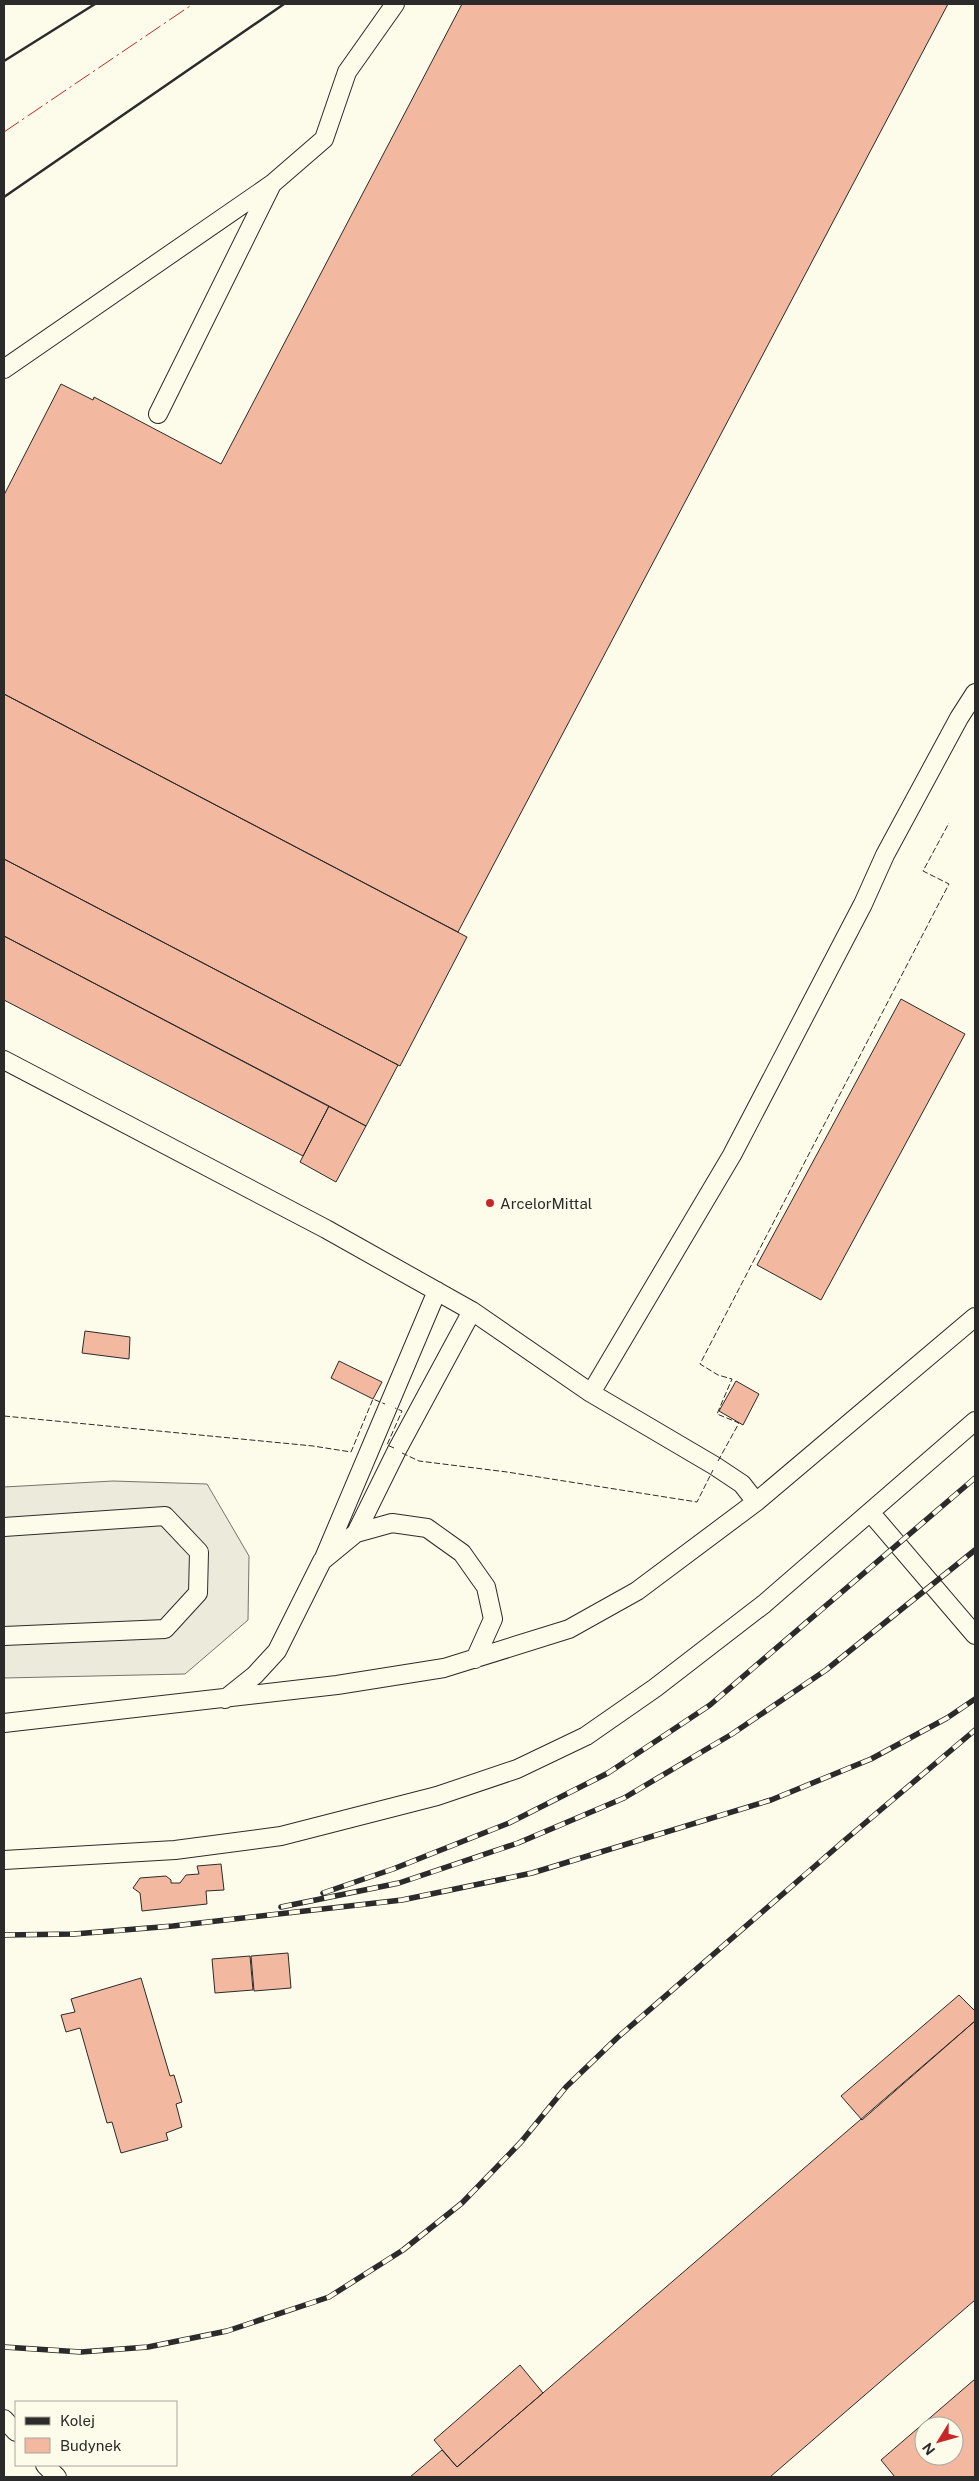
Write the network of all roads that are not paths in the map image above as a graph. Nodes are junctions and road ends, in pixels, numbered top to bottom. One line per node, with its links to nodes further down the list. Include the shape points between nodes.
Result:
1 (395, 4): 2 (lane, via 347,72 324,139)
2 (272, 184): 3 (lane); 4 (lane)
3 (4, 369)
4 (158, 414)
5 (975, 692): 10 (lane, via 885,855 863,904 732,1155)
6 (4, 1060): 7 (lane)
7 (437, 1291): 8 (lane); 16 (lane)
8 (472, 1311): 10 (lane); 15 (lane)
9 (975, 1317): 12 (lane)
10 (591, 1392): 12 (lane, via 742,1484)
11 (975, 1421): 13 (lane)
12 (756, 1502): 19 (lane, via 637,1591 570,1629)
13 (870, 1512): 18 (lane); 22 (lane, via 764,1604 655,1688 586,1736 517,1768 437,1796 281,1836 175,1850)
14 (4, 1527): 17 (lane, via 165,1516 198,1552 198,1593 165,1629)
15 (356, 1533): 16 (lane); 19 (lane, via 392,1523 427,1528 462,1552 486,1587 493,1619)
16 (322, 1561): 20 (lane, via 278,1651)
17 (4, 1636)
18 (975, 1636)
19 (475, 1659): 20 (lane, via 415,1673)
20 (225, 1699): 21 (lane)
21 (4, 1723)
22 (4, 1860)
23 (4, 2418): 24 (lane)
24 (15, 2431)
25 (46, 2466): 26 (lane)
26 (57, 2477)

